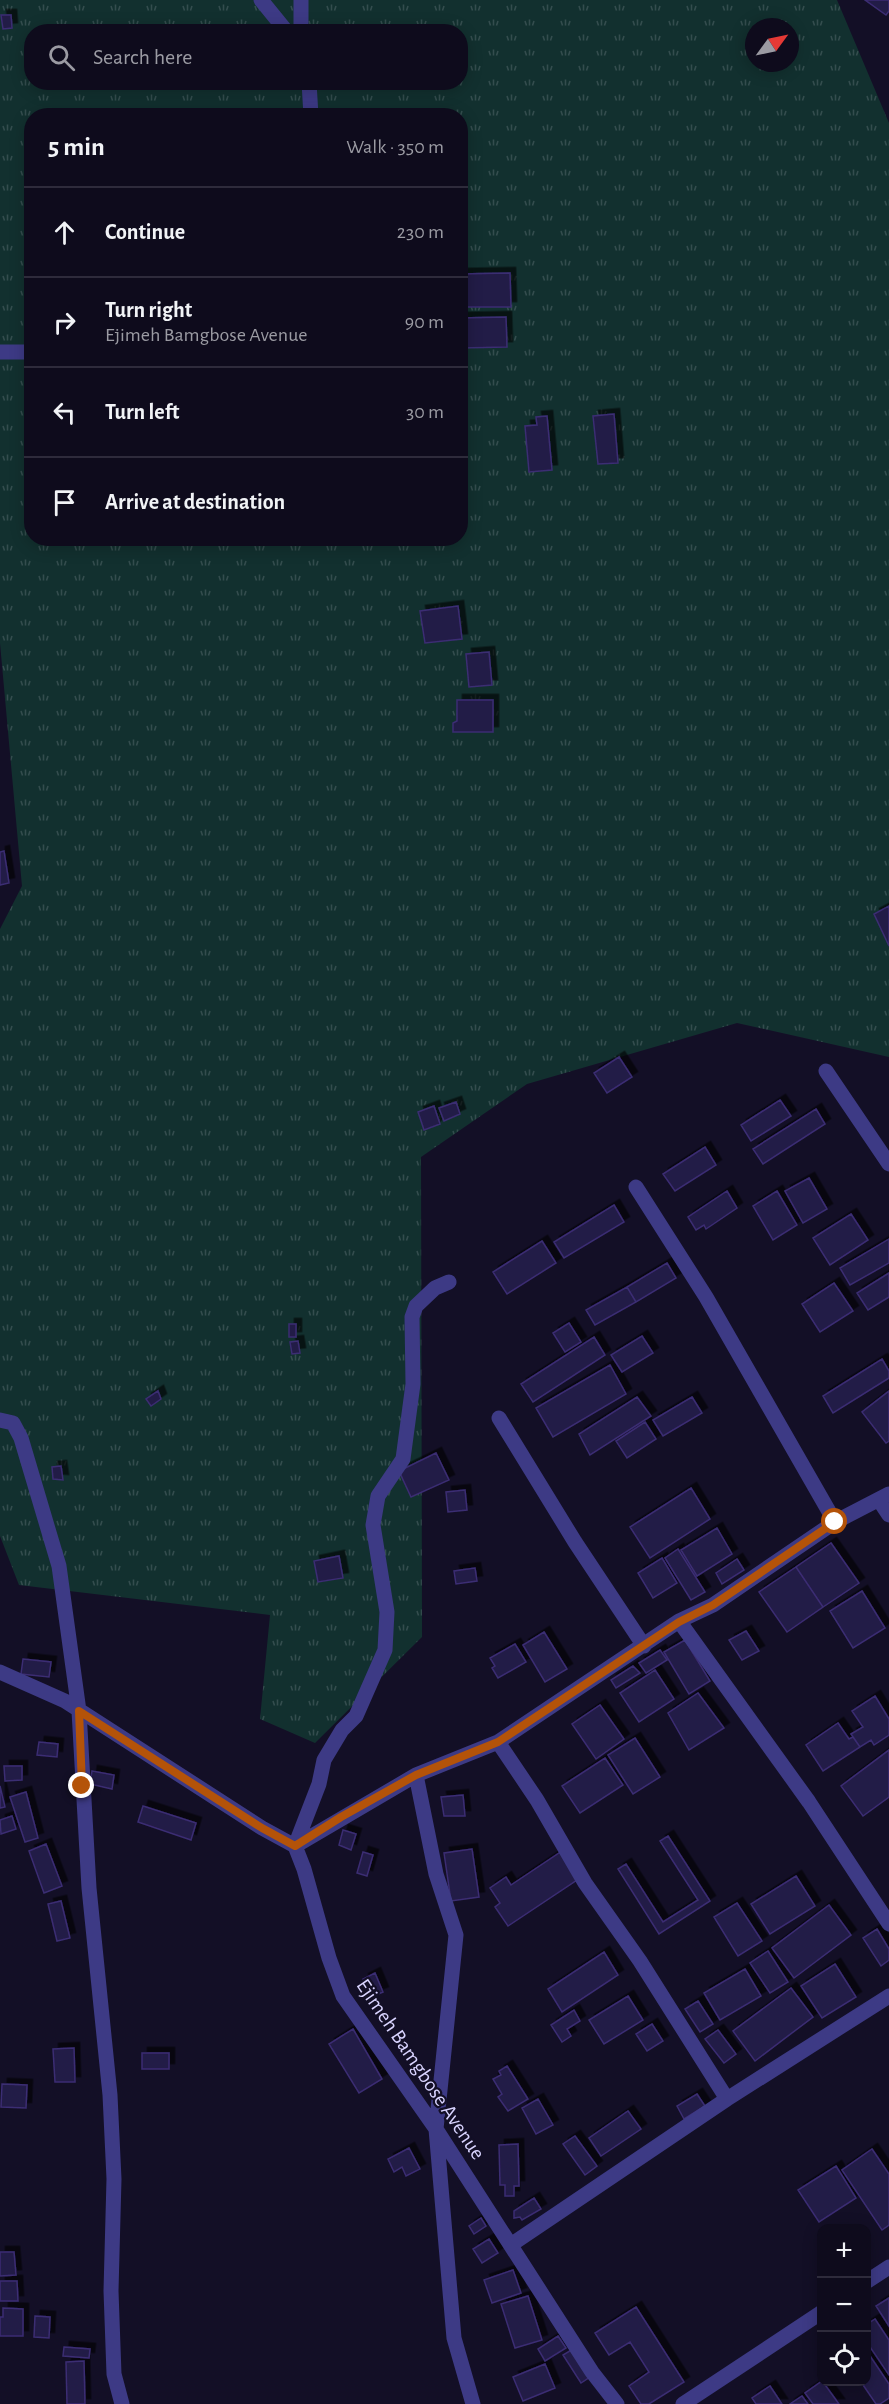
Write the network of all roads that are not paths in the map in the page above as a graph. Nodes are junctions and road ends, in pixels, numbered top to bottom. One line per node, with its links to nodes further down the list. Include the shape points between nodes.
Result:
1 (261, 0): 3 (street)
2 (301, 0): 4 (street)
3 (280, 24)
4 (301, 24)
5 (309, 90): 6 (street)
6 (311, 108)
7 (0, 351): 8 (street)
8 (24, 352)
9 (826, 1071): 10 (street)
10 (889, 1164)
11 (636, 1187): 17 (street, via 712,1307)
12 (449, 1282): 24 (street, via 416,1306 412,1317 413,1384 403,1458 378,1496 376,1506 373,1526 387,1612 385,1650 356,1716 342,1730 324,1760)
13 (499, 1418): 19 (street)
14 (0, 1420): 21 (street, via 13,1423 21,1438 59,1566)
15 (884, 1497): 16 (street); 17 (street)
16 (889, 1515)
17 (835, 1522): 18 (street, via 713,1605)
18 (679, 1622): 19 (street); 25 (street, via 809,1802)
19 (644, 1646): 22 (street)
20 (0, 1672): 21 (street)
21 (79, 1711): 24 (street); 33 (street, via 89,1888 110,2095 114,2374)
22 (498, 1742): 23 (street); 27 (street)
23 (416, 1775): 24 (street); 28 (street, via 436,1874 456,1935)
24 (295, 1846): 28 (street, Ejimeh Bamgbose Avenue, via 343,1996)
25 (889, 1924)
26 (889, 1996): 27 (street)
27 (727, 2099): 29 (street)
28 (436, 2128): 29 (street, Ejimeh Bamgbose Avenue); 34 (street, via 453,2338)
29 (512, 2244): 35 (street, Ejimeh Bamgbose Avenue, via 592,2372)
30 (889, 2267): 31 (street)
31 (871, 2279)
32 (817, 2315): 36 (street)
33 (122, 2404)
34 (473, 2404)
35 (617, 2404)
36 (683, 2404)

